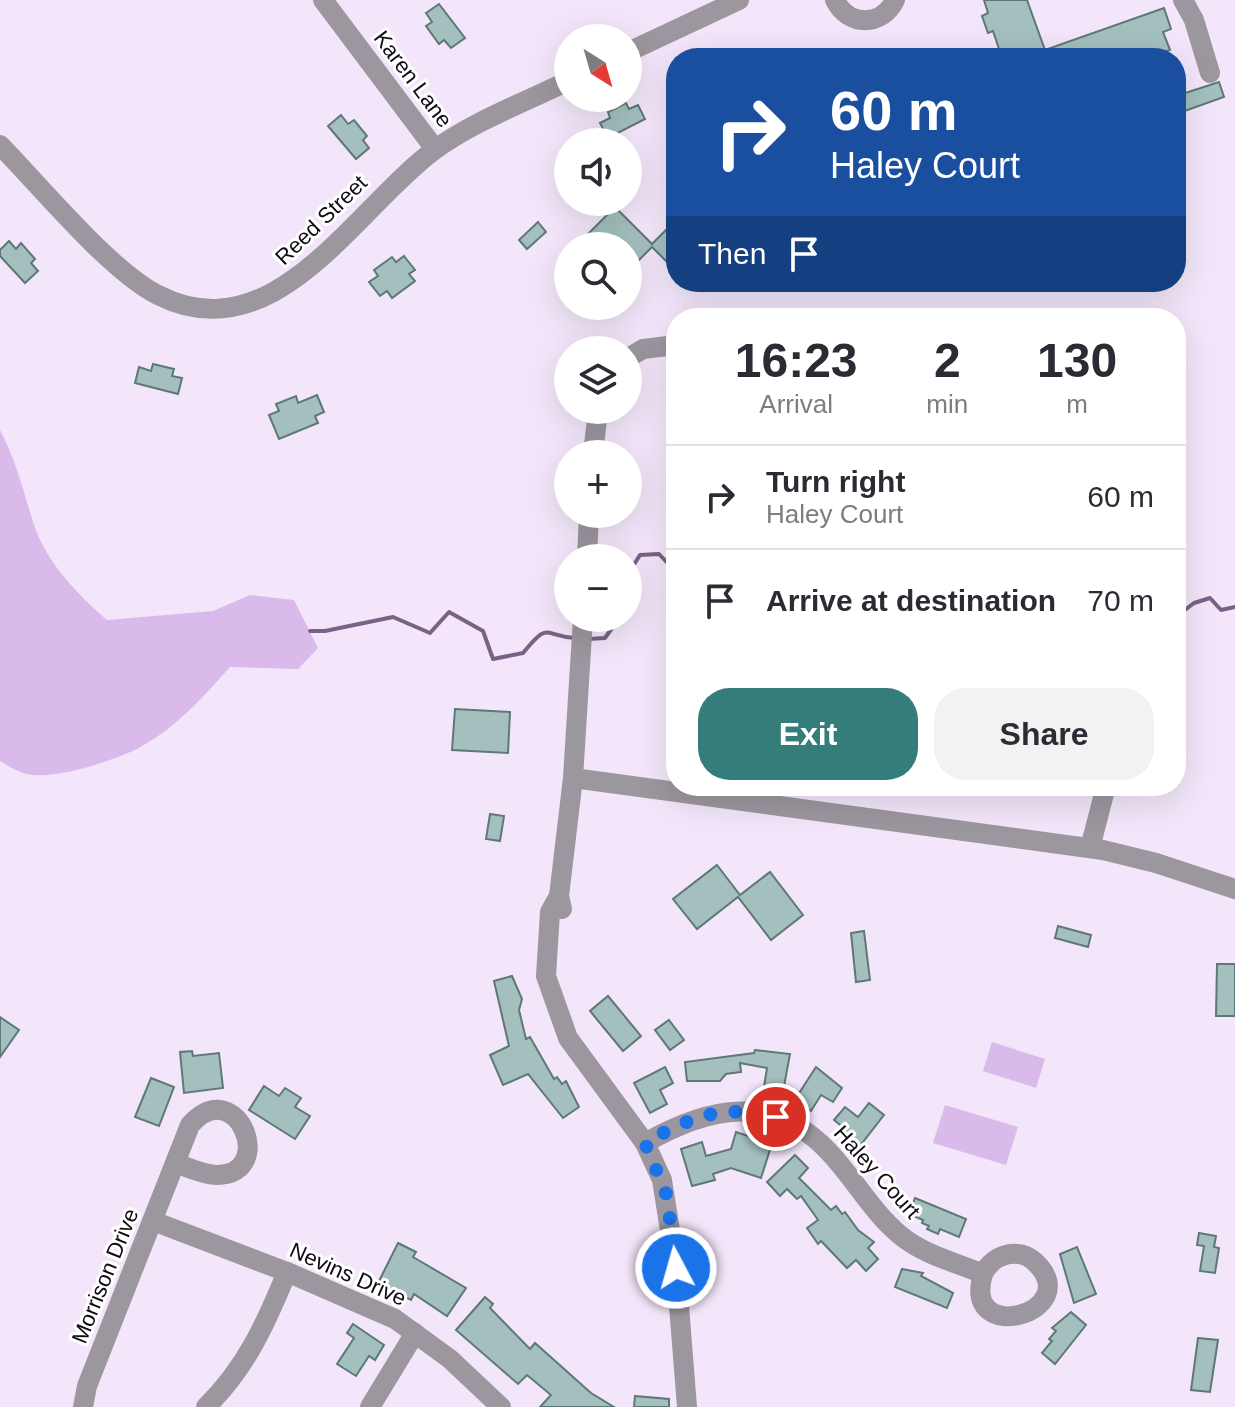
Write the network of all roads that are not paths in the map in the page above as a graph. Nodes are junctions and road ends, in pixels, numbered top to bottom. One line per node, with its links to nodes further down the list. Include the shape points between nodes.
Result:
1 (323, 0): 10 (street, Karen Lane)
2 (739, 0): 6 (street)
3 (835, 0): 4 (street, via 844,14 865,21 886,13)
4 (895, 0)
5 (1183, 0): 7 (street)
6 (642, 45)
7 (1210, 73)
8 (554, 88): 10 (street, Reed Street)
9 (0, 145): 10 (street, Reed Street, via 140,284 170,301 219,309 266,298 294,280)
10 (435, 149)
11 (666, 346): 12 (street)
12 (642, 350)
13 (582, 632): 14 (street)
14 (573, 778): 15 (street); 20 (street, via 559,896 550,912 546,976 568,1038)
15 (666, 791)
16 (706, 796): 18 (street)
17 (1103, 796): 18 (street)
18 (1090, 848): 19 (street)
19 (1235, 889)
20 (645, 1143): 24 (street, Haley Court, via 676,1125 720,1111 776,1117 817,1140 913,1245); 30 (street, via 669,1209)
21 (175, 1163): 22 (street, Morrison Drive)
22 (153, 1221): 23 (street, Nevins Drive); 26 (street, Morrison Drive)
23 (287, 1272): 25 (street, Nevins Drive, via 378,1310); 27 (street, via 253,1349)
24 (983, 1274)
25 (415, 1333): 28 (street); 29 (street, Nevins Drive)
26 (83, 1407)
27 (206, 1407)
28 (370, 1407)
29 (501, 1407)
30 (687, 1407)

